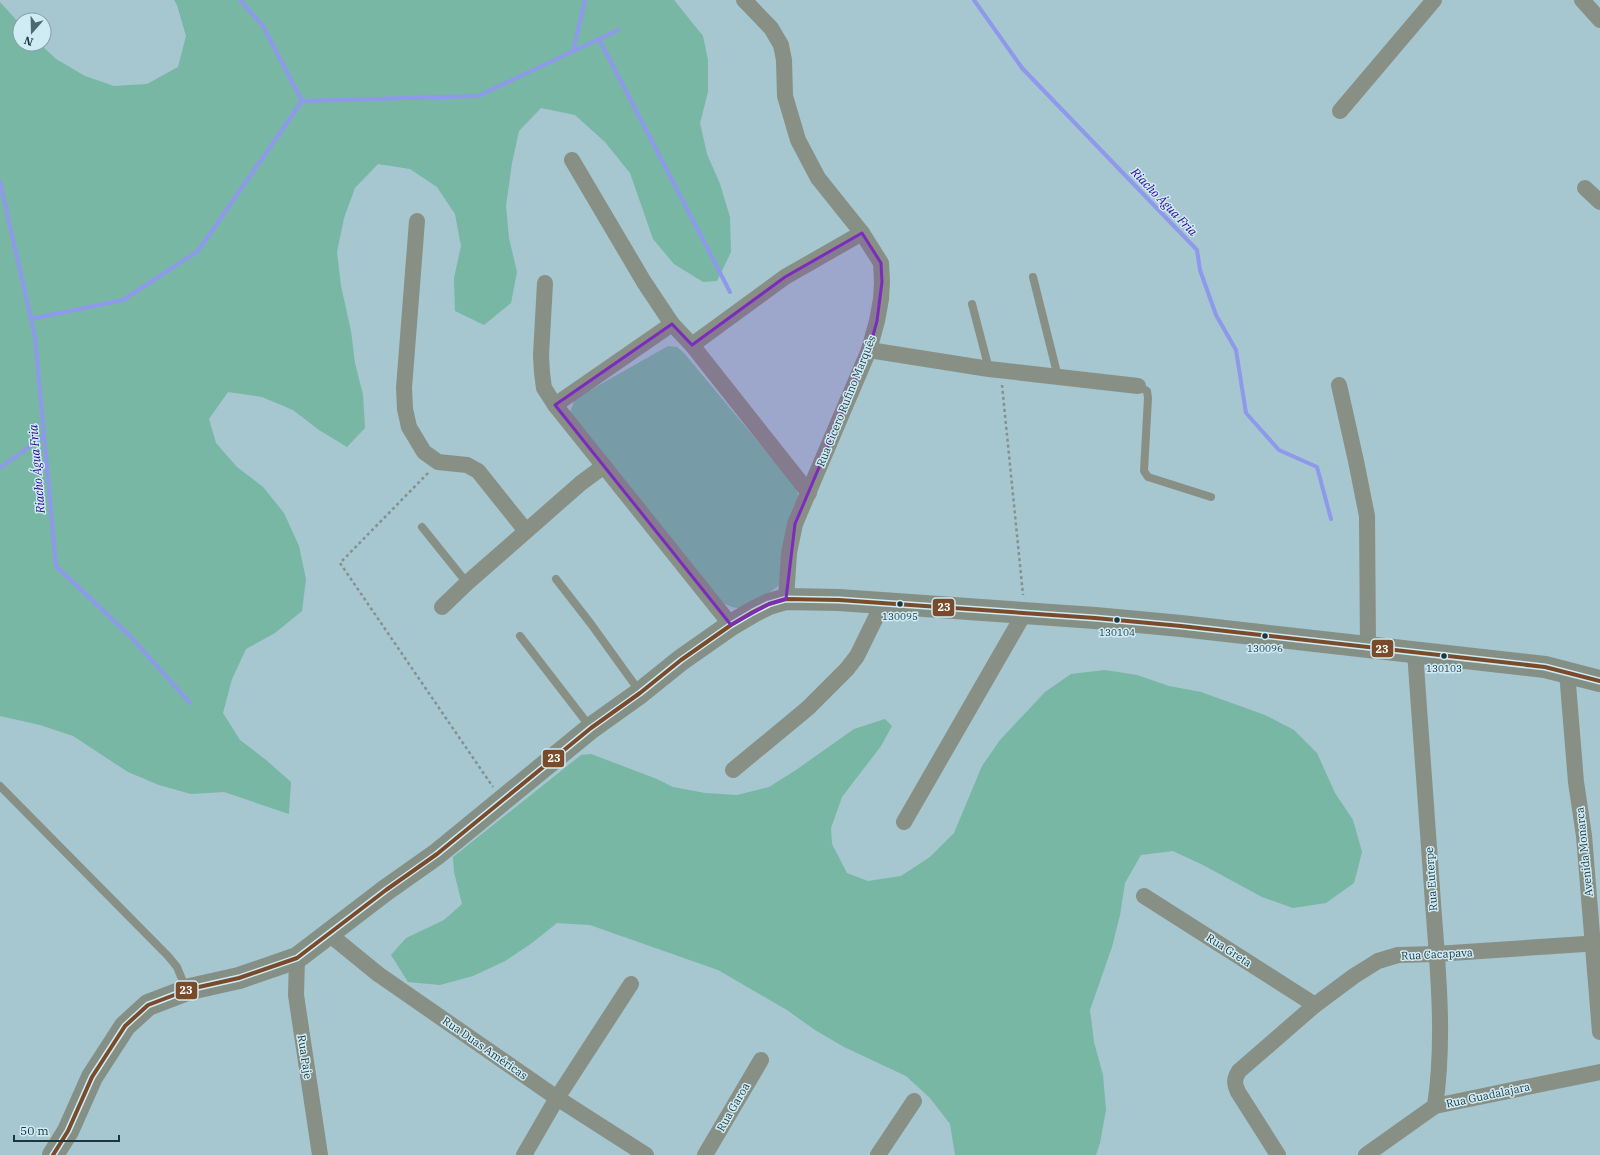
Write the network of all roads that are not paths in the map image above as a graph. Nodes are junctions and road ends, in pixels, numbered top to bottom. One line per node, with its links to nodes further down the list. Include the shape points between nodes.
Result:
1 (744, 0): 10 (street, Rua Cicero Rufino Marquês, via 771,28 780,45 784,60 785,96 798,140 818,178)
2 (1434, 0): 5 (street)
3 (1582, 0): 4 (street)
4 (1598, 11)
5 (1340, 111)
6 (572, 160): 14 (street, via 644,282)
7 (1585, 188): 8 (street)
8 (1600, 202)
9 (417, 221): 26 (street, via 404,388 409,427 424,452 438,462 467,465 478,471)
10 (862, 233): 15 (street, via 785,276); 16 (street, Rua Cicero Rufino Marquês, via 881,263 882,282 877,321)
11 (1033, 277): 18 (lane)
12 (546, 283): 21 (street, via 542,373 544,388)
13 (972, 304): 17 (lane)
14 (672, 324): 15 (street); 21 (street)
15 (692, 345): 23 (street)
16 (869, 350): 17 (street); 23 (street, Rua Cicero Rufino Marquês)
17 (995, 370): 18 (street)
18 (1058, 377): 20 (street)
19 (1339, 385): 35 (street, via 1367,516)
20 (1138, 386): 24 (lane, via 1147,391 1148,398 1144,471 1148,477)
21 (555, 405): 22 (street)
22 (604, 466): 26 (street); 33 (street)
23 (809, 492): 29 (street, Rua Cicero Rufino Marquês, via 795,524 789,553)
24 (1211, 497)
25 (422, 527): 28 (lane)
26 (526, 531): 28 (street)
27 (556, 579): 39 (lane)
28 (467, 583): 31 (street)
29 (786, 599): 30 (street); 33 (street, via 769,604)
30 (883, 602): 32 (street); 41 (street, via 857,656 847,669 808,708)
31 (442, 607)
32 (1025, 612): 35 (street, via 1173,625); 43 (street)
33 (730, 625): 39 (street)
34 (520, 636): 40 (lane)
35 (1368, 647): 36 (street)
36 (1415, 652): 37 (street, via 1545,667); 47 (street, Rua Euterpe)
37 (1567, 672): 38 (street); 46 (street, Avenida Monarca, via 1576,782)
38 (1600, 681)
39 (640, 692): 40 (street)
40 (591, 728): 45 (street, via 437,854)
41 (733, 770)
42 (0, 786): 50 (lane, via 168,956 177,967)
43 (904, 822)
44 (1144, 896): 51 (street, Rua Greta)
45 (329, 934): 48 (street); 55 (street, Rua Duas Américas, via 378,974)
46 (1596, 943): 47 (street, Rua Cacapava); 52 (street, Avenida Monarca)
47 (1436, 954): 51 (street, Rua Cacapava, via 1398,955 1378,961); 57 (street, Rua Euterpe, via 1440,1040)
48 (297, 958): 50 (street, via 239,978); 59 (street, Rua Paje, via 296,996)
49 (631, 984): 55 (street)
50 (187, 990): 58 (street, via 148,1005 125,1026 92,1077 68,1131)
51 (1315, 1005): 64 (street, Rua Cacapava, via 1235,1077 1234,1084 1238,1092)
52 (1600, 1032)
53 (761, 1060): 62 (street, Rua Garoa)
54 (1600, 1072): 57 (street, Rua Guadalajara)
55 (558, 1098): 60 (street); 61 (street, Rua Duas Américas)
56 (914, 1101): 63 (street)
57 (1435, 1106): 65 (street, Rua Guadalajara)
58 (53, 1155)
59 (320, 1155)
60 (524, 1155)
61 (646, 1155)
62 (705, 1155)
63 (878, 1155)
64 (1278, 1155)
65 (1366, 1155)

